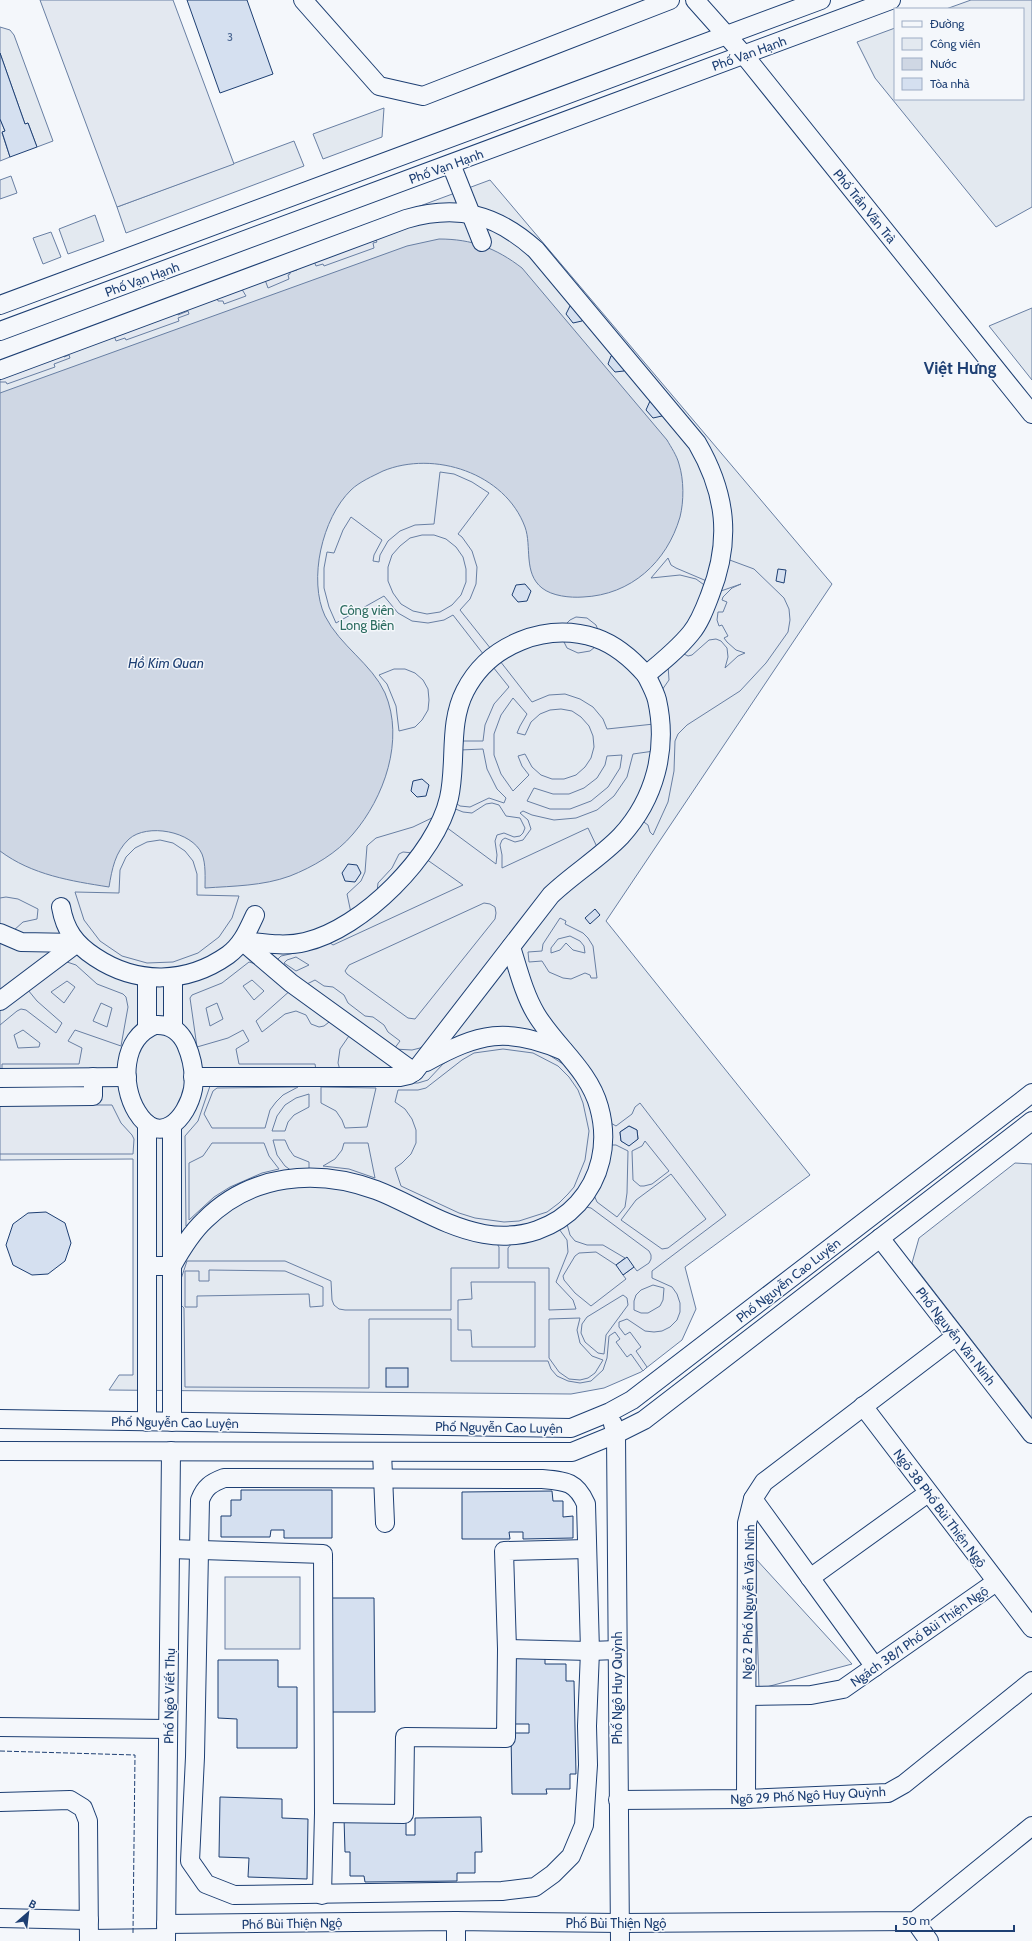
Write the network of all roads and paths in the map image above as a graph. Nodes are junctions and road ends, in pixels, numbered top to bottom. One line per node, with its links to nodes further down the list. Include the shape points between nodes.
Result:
1 (303, 0): 2 (street, via 379,86 423,96)
2 (670, 0)
3 (695, 0): 6 (street, Phố Trần Văn Trà)
4 (821, 0): 6 (street, Phố Vạn Hạnh)
5 (891, 0): 7 (street, Phố Vạn Hạnh)
6 (726, 35): 7 (street, Phố Trần Văn Trà); 11 (street, Phố Vạn Hạnh)
7 (744, 55): 8 (street, Phố Vạn Hạnh); 14 (street, Phố Trần Văn Trà)
8 (451, 164): 9 (street); 12 (street, Phố Vạn Hạnh)
9 (471, 214): 10 (street); 13 (street, via 436,212 406,219); 15 (street, via 510,229 536,250 697,442 716,482 723,509 725,534 714,587 692,632 678,648)
10 (482, 242)
11 (0, 305)
12 (0, 331)
13 (0, 370)
14 (1032, 414)
15 (646, 675): 19 (street, via 633,660 596,638 566,633 542,634 500,651 474,677 460,703 454,729 453,772 441,822 427,847 409,870 375,903 331,933 292,945); 21 (street, via 656,699 662,727 661,756 647,796 621,836 551,895)
16 (61, 907): 20 (street, via 63,921)
17 (255, 915): 19 (street)
18 (0, 933): 20 (street, via 21,942)
19 (242, 941): 23 (street, via 229,954 199,971); 32 (street, via 291,983)
20 (77, 943): 22 (street, via 107,965 122,972); 24 (street)
21 (511, 947): 25 (street, via 529,1000); 28 (street)
22 (147, 977): 23 (street); 26 (street)
23 (173, 977): 27 (street)
24 (0, 1001)
25 (541, 1021): 29 (street); 31 (street)
26 (147, 1028): 27 (street, via 163,1024); 36 (street, via 139,1034 132,1048)
27 (173, 1028): 33 (street, via 188,1048)
28 (449, 1028): 30 (street); 32 (street)
29 (521, 1037): 30 (street, via 494,1035); 31 (street)
30 (466, 1042): 32 (street)
31 (564, 1051): 44 (street, via 590,1085 599,1105 603,1125 603,1147 598,1168 588,1190 576,1206 558,1222 538,1231 516,1236 485,1234 457,1227 354,1182 328,1177 300,1177 273,1181 231,1199 205,1219)
32 (417, 1069): 33 (street, via 409,1075 400,1077)
33 (193, 1077): 41 (street, via 193,1088 187,1105)
34 (0, 1078): 35 (street)
35 (93, 1078): 36 (street); 38 (street, via 93,1096)
36 (127, 1078): 40 (street, via 130,1097)
37 (1032, 1093): 47 (street, Phố Nguyễn Cao Luyện, via 632,1400)
38 (0, 1096)
39 (1032, 1121): 42 (street, Phố Nguyễn Cao Luyện)
40 (147, 1124): 41 (street, via 156,1129); 43 (street)
41 (172, 1126): 44 (street)
42 (880, 1238): 45 (street, Phố Nguyễn Văn Ninh); 51 (street, Phố Nguyễn Cao Luyện, via 644,1420)
43 (147, 1266): 44 (street); 49 (street)
44 (172, 1266): 50 (street)
45 (956, 1336): 46 (street, Ngõ 2 Phố Nguyễn Văn Ninh); 52 (street, Phố Nguyễn Văn Ninh)
46 (863, 1406): 57 (street, Ngõ 38 Phố Bùi Thiện Ngộ); 58 (street, Ngõ 2 Phố Nguyễn Văn Ninh, via 764,1482)
47 (610, 1412): 50 (street, Phố Nguyễn Cao Luyện, via 570,1428); 51 (street, Phố Ngô Huy Quỳnh)
48 (0, 1419): 49 (street, Phố Nguyễn Cao Luyện)
49 (147, 1422): 50 (street, Phố Nguyễn Cao Luyện)
50 (172, 1422)
51 (616, 1434): 55 (street, Phố Nguyễn Cao Luyện, via 572,1452); 67 (street, Phố Ngô Huy Quỳnh)
52 (1032, 1434)
53 (0, 1451): 54 (street, Phố Nguyễn Cao Luyện)
54 (171, 1451): 55 (street, Phố Nguyễn Cao Luyện); 60 (street, Phố Ngô Viết Thụ)
55 (382, 1452): 56 (street)
56 (383, 1479): 59 (street); 61 (street, via 542,1478 571,1484 581,1492 586,1504); 62 (street, via 224,1478 212,1482 200,1500)
57 (928, 1493): 63 (street); 64 (street, Ngõ 38 Phố Bùi Thiện Ngộ)
58 (753, 1499): 63 (street); 71 (street, Ngõ 2 Phố Nguyễn Văn Ninh, via 747,1523)
59 (384, 1523)
60 (170, 1548): 62 (street); 73 (street, Phố Ngô Viết Thụ)
61 (587, 1549): 66 (street, via 504,1551); 68 (street)
62 (199, 1551): 74 (street); 79 (street, via 323,1554)
63 (810, 1578): 69 (street)
64 (996, 1582): 65 (street, Ngõ 38 Phố Bùi Thiện Ngộ); 69 (street, Ngách 38/1 Phố Bùi Thiện Ngộ)
65 (1032, 1628)
66 (507, 1649): 68 (street); 79 (street, via 506,1738 406,1737 404,1814)
67 (617, 1650): 68 (street); 77 (street, Phố Ngô Huy Quỳnh)
68 (590, 1651): 81 (street, via 584,1825 571,1856 553,1874 535,1887 502,1891)
69 (875, 1667): 71 (street, Ngách 38/1 Phố Bùi Thiện Ngộ, via 843,1689 811,1695)
70 (1032, 1681): 76 (street, Ngõ 29 Phố Ngô Huy Quỳnh, via 904,1784 888,1793)
71 (747, 1696): 76 (street, Ngõ 2 Phố Nguyễn Văn Ninh)
72 (0, 1727): 73 (street)
73 (168, 1730): 75 (street, Phố Ngô Viết Thụ)
74 (195, 1757): 75 (street); 81 (street, via 190,1860 206,1884 234,1895)
75 (168, 1758): 87 (street, Phố Ngô Viết Thụ)
76 (746, 1799): 77 (street, Ngõ 29 Phố Ngô Huy Quỳnh)
77 (618, 1800): 86 (street, Phố Ngô Huy Quỳnh)
78 (0, 1802): 83 (street, via 70,1800 83,1808 88,1821)
79 (324, 1813): 81 (street)
80 (1032, 1826): 85 (street)
81 (322, 1895)
82 (0, 1918): 83 (street)
83 (89, 1920): 88 (street)
84 (456, 1921): 86 (street, Phố Bùi Thiện Ngộ); 87 (street, Phố Bùi Thiện Ngộ); 89 (street)
85 (915, 1921): 86 (street, Phố Bùi Thiện Ngộ); 90 (street)
86 (620, 1932)
87 (166, 1935): 88 (street, Phố Bùi Thiện Ngộ)
88 (89, 1940)
89 (456, 1941)
90 (929, 1941)

